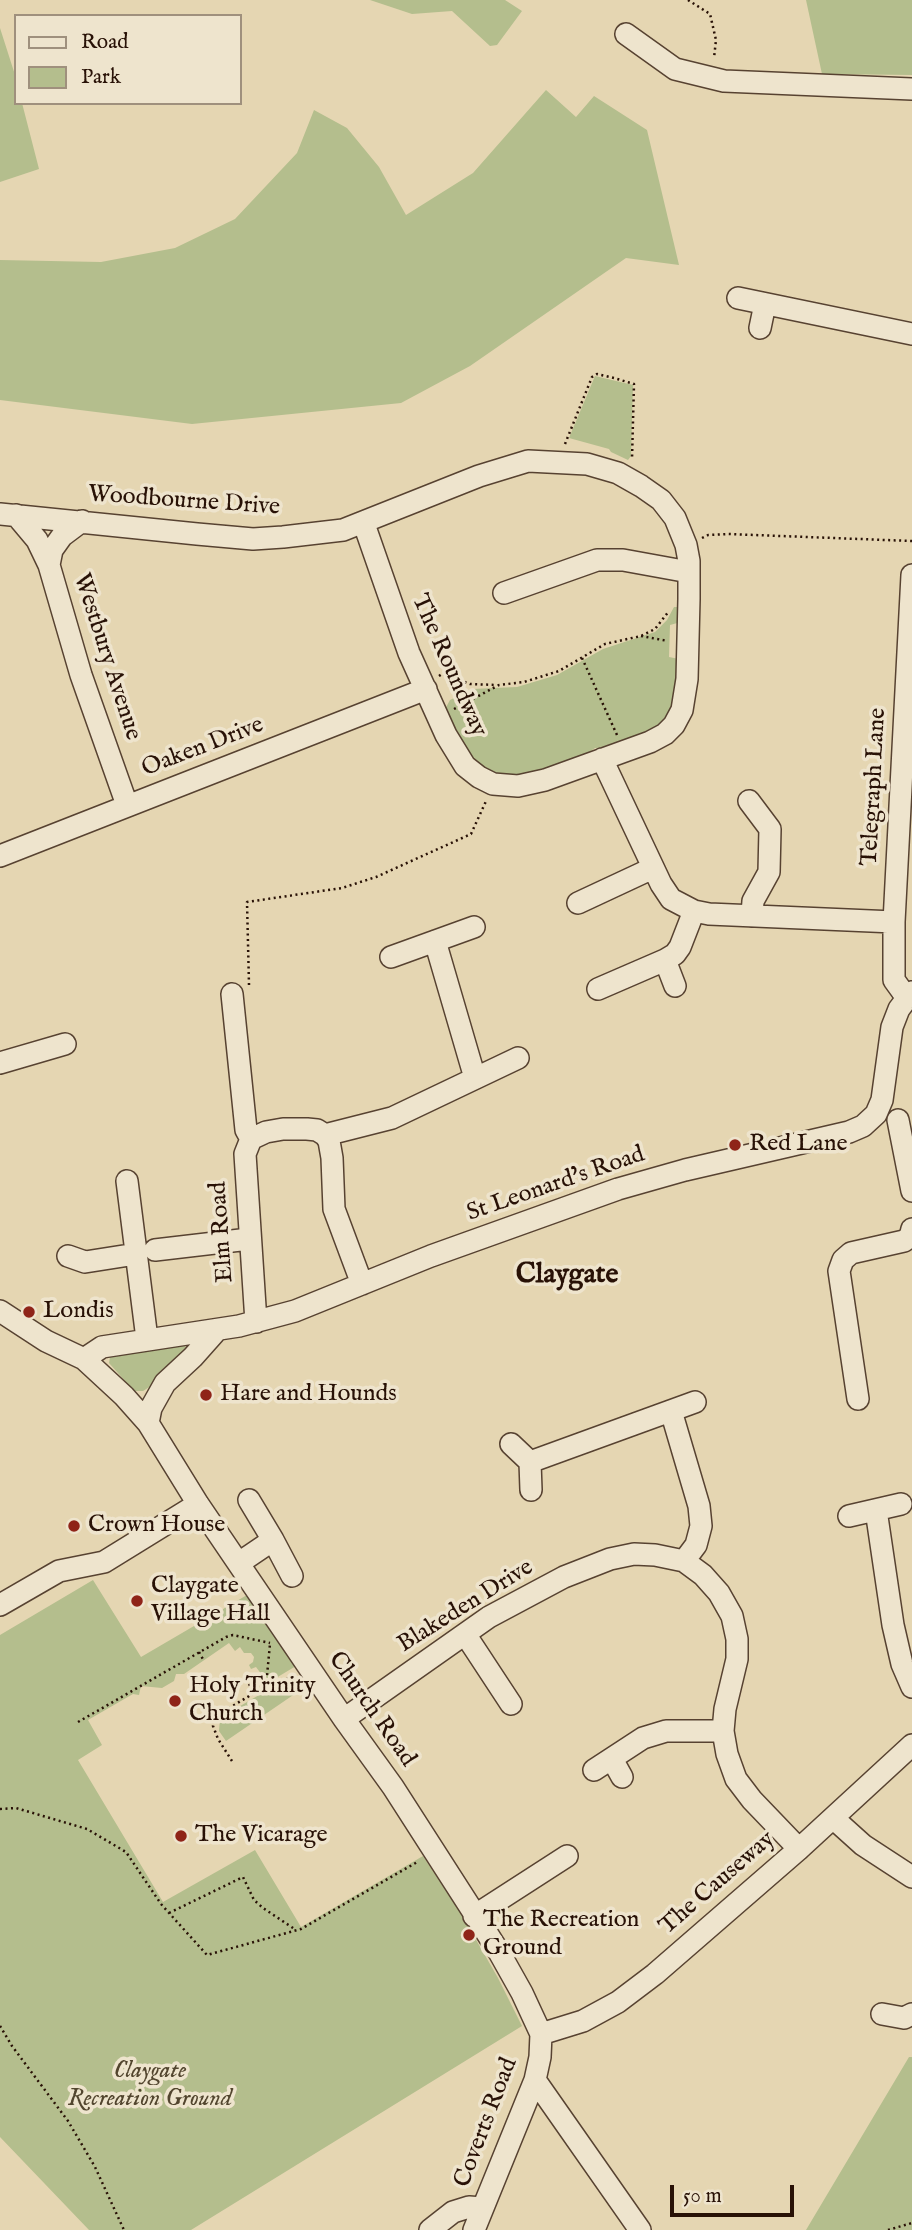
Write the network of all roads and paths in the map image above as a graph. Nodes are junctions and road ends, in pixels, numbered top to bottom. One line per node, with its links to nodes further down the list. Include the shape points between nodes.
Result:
1 (688, 0): 3 (path, via 709,14 716,40)
2 (626, 34): 3 (street, via 675,69)
3 (712, 78): 4 (street)
4 (912, 89)
5 (738, 298): 6 (street)
6 (765, 304): 7 (street); 8 (street)
7 (760, 328)
8 (912, 334)
9 (561, 461): 10 (street); 10 (path, via 594,374 632,382 632,459); 13 (street, via 528,461 505,467)
10 (623, 476): 15 (street, via 661,500)
11 (8, 514): 12 (street, Woodbourne Drive); 16 (street, Westbury Avenue, via 37,540)
12 (82, 521): 13 (street, Woodbourne Drive, via 253,539 321,534); 16 (street, via 62,536)
13 (364, 524): 25 (street, The Roundway)
14 (912, 541): 15 (path, via 728,534 708,535)
15 (686, 545): 17 (street)
16 (49, 565): 31 (street, Westbury Avenue, via 81,675)
17 (689, 572): 19 (street, via 597,560); 20 (street)
18 (912, 575): 37 (street, Telegraph Lane)
19 (504, 593)
20 (690, 599): 21 (path, via 674,601 655,629); 22 (street)
21 (641, 636): 22 (path); 23 (path, via 605,644)
22 (687, 644): 27 (street, via 685,695 674,725 650,742)
23 (582, 658): 24 (path, via 559,671); 27 (path)
24 (499, 685): 25 (path, via 470,684 442,674); 26 (path)
25 (424, 686): 26 (street, The Roundway); 31 (street, Oaken Drive)
26 (438, 716): 29 (street, The Roundway, via 465,766)
27 (624, 750): 28 (street)
28 (602, 759): 29 (street, via 545,780 518,786); 33 (street)
29 (493, 784): 44 (path, via 471,834 456,842 342,888 247,902)
30 (749, 801): 36 (street, via 770,829 769,872 753,901)
31 (127, 805): 32 (street, Oaken Drive)
32 (0, 856)
33 (653, 868): 34 (street); 35 (street, via 671,899)
34 (578, 903)
35 (694, 911): 36 (street); 41 (street, via 680,947)
36 (752, 916): 37 (street)
37 (894, 922): 45 (street, Telegraph Lane, via 894,980 897,988)
38 (474, 927): 39 (street)
39 (435, 941): 40 (street); 49 (street)
40 (391, 957)
41 (665, 960): 42 (street); 43 (street)
42 (675, 986)
43 (598, 989)
44 (241, 994): 53 (street, Elm Road, via 243,1106)
45 (909, 995): 50 (street, via 892,1027 886,1083)
46 (54, 1054): 48 (street)
47 (518, 1058): 49 (street)
48 (0, 1063)
49 (475, 1078): 52 (street, via 392,1118)
50 (876, 1114): 51 (street); 60 (street, St Leonard's Road, via 849,1132 607,1192)
51 (905, 1120): 55 (street)
52 (325, 1135): 53 (street, via 317,1130 283,1129); 60 (street, via 332,1158 334,1209)
53 (251, 1139): 57 (street, Elm Road, via 245,1154)
54 (127, 1181): 58 (street)
55 (912, 1191)
56 (912, 1229): 66 (street, via 904,1241 851,1253 839,1271)
57 (249, 1239): 58 (street); 62 (street, Elm Road)
58 (146, 1252): 59 (street, via 85,1262); 64 (street)
59 (68, 1256)
60 (362, 1284): 62 (street, St Leonard's Road)
61 (0, 1311): 65 (street, Church Road)
62 (256, 1322): 63 (street, St Leonard's Road)
63 (217, 1329): 64 (street, St Leonard's Road); 69 (street, via 165,1382)
64 (147, 1339): 65 (street, St Leonard's Road, via 102,1347)
65 (84, 1359): 69 (street, Church Road)
66 (858, 1399)
67 (695, 1402): 68 (street)
68 (671, 1411): 71 (street); 79 (street, via 701,1526 696,1545)
69 (148, 1423): 74 (street, Church Road)
70 (512, 1444): 71 (street)
71 (530, 1462): 72 (street)
72 (531, 1490)
73 (249, 1500): 78 (street)
74 (198, 1504): 80 (street, Church Road); 82 (street, via 104,1562 59,1571)
75 (901, 1504): 76 (street)
76 (876, 1510): 77 (street); 89 (street, via 893,1625)
77 (849, 1516)
78 (273, 1540): 80 (street); 81 (street)
79 (684, 1561): 83 (street, Blakeden Drive, via 634,1554 610,1559 564,1577); 96 (street, Blakeden Drive, via 719,1593 732,1616 737,1659)
80 (239, 1563): 86 (street, Church Road)
81 (292, 1576)
82 (0, 1605)
83 (466, 1634): 91 (street); 94 (street, Blakeden Drive)
84 (199, 1652): 85 (path); 88 (path, via 233,1634 270,1643); 95 (path)
85 (204, 1661)
86 (310, 1668): 88 (path); 94 (street, Church Road)
87 (248, 1684): 90 (path)
88 (266, 1686): 90 (path)
89 (912, 1687)
90 (254, 1693): 93 (path)
91 (511, 1704)
92 (206, 1714): 93 (path)
93 (214, 1717): 98 (path, via 218,1740)
94 (344, 1719): 103 (street, Church Road)
95 (78, 1722)
96 (723, 1731): 99 (street, via 666,1731 643,1738); 102 (street, Blakeden Drive, via 736,1779)
97 (912, 1745): 101 (street, The Causeway)
98 (232, 1761)
99 (609, 1768)
100 (0, 1809): 106 (path, via 16,1808 87,1829 112,1842 125,1852)
101 (833, 1818): 102 (street, The Causeway); 105 (street, via 863,1845)
102 (799, 1849): 112 (street, The Causeway, via 618,2002 583,2021)
103 (434, 1852): 107 (street, Church Road); 108 (path)
104 (567, 1856): 107 (street)
105 (912, 1877)
106 (169, 1913): 108 (path, via 207,1955); 108 (path, via 243,1877 254,1900)
107 (474, 1916): 112 (street, Church Road, via 505,1962)
108 (296, 1930)
109 (882, 2014): 110 (street, via 904,2018)
110 (912, 2014)
111 (0, 2025): 116 (path, via 68,2121)
112 (541, 2034): 113 (street, Coverts Road)
113 (535, 2080): 114 (street, Coverts Road); 119 (street)
114 (482, 2208): 117 (street, via 453,2212); 118 (street, Coverts Road)
115 (912, 2223): 120 (path)
116 (124, 2230)
117 (430, 2230)
118 (474, 2230)
119 (640, 2230)
120 (888, 2230)

